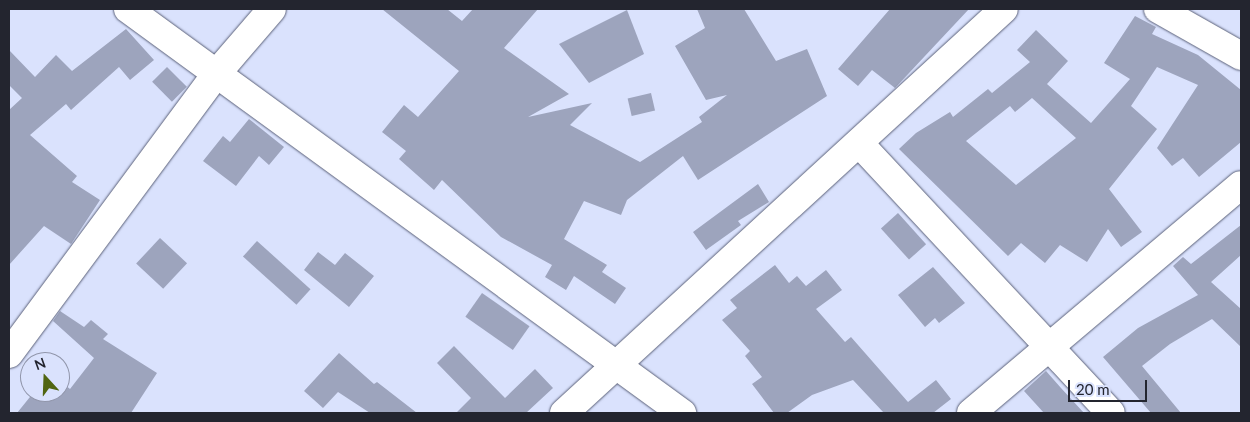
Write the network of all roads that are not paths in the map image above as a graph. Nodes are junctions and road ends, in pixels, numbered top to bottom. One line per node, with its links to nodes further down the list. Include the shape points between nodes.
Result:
1 (128, 9): 6 (street)
2 (272, 9): 6 (street)
3 (1004, 9): 7 (street)
4 (1158, 9): 5 (street)
5 (1241, 56)
6 (217, 73): 10 (street); 11 (street)
7 (859, 143): 9 (street); 11 (street)
8 (1241, 185): 9 (street)
9 (1046, 346): 14 (street); 15 (street)
10 (9, 354)
11 (617, 367): 12 (street); 13 (street)
12 (564, 413)
13 (682, 413)
14 (971, 413)
15 (1111, 413)

